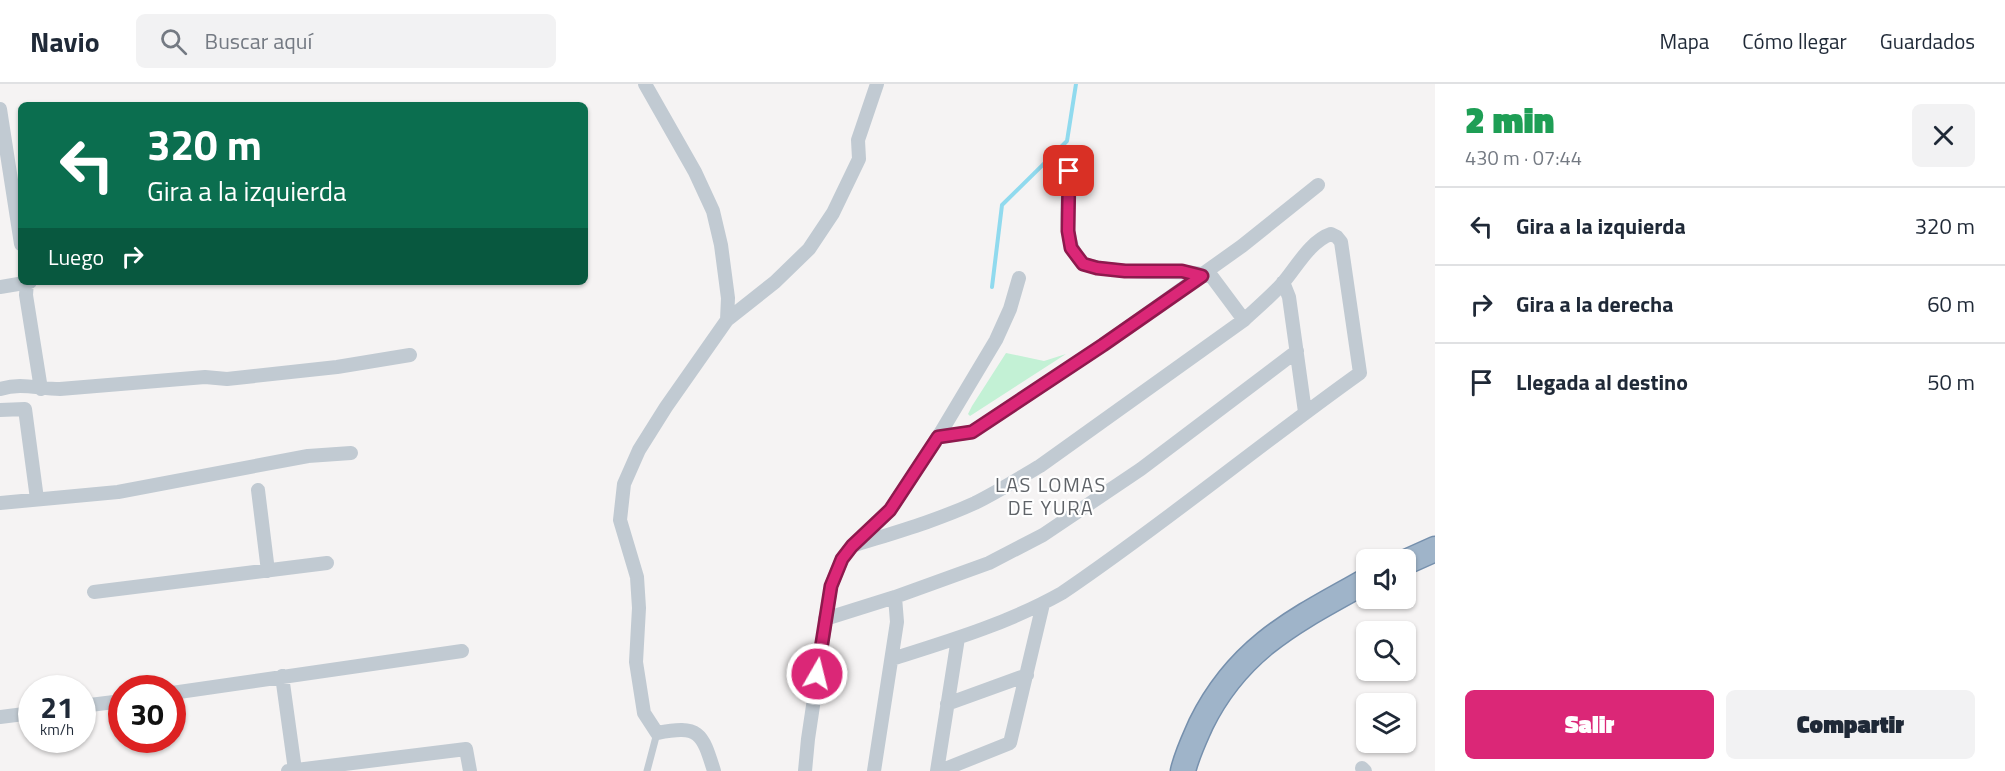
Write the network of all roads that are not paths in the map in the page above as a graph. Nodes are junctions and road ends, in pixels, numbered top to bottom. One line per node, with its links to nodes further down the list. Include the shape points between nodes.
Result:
1 (645, 84): 14 (street, via 713,211 726,281)
2 (877, 84): 14 (street, via 858,140 860,159 833,213 809,249)
3 (0, 109): 4 (street)
4 (15, 170): 7 (street)
5 (1069, 171): 8 (street, via 1071,248 1083,264)
6 (1318, 185): 8 (street)
7 (18, 207)
8 (1202, 276): 15 (street, via 1212,277); 22 (street, via 972,432)
9 (1019, 278): 22 (street, via 996,340)
10 (1283, 282): 15 (street); 16 (street); 21 (street, via 1326,236 1337,237 1342,248 1360,373)
11 (18, 284): 13 (street)
12 (28, 285): 19 (street)
13 (0, 287)
14 (727, 320): 46 (street, via 645,441 624,483 620,520 637,577 636,662 644,713)
15 (1244, 320): 27 (street, via 1009,485 942,516)
16 (1297, 351): 21 (street); 34 (street, via 1141,470 1043,536 989,563)
17 (410, 355): 19 (street, via 227,379 205,376)
18 (0, 389): 19 (street, via 26,385)
19 (40, 389)
20 (0, 410): 25 (street, via 25,409)
21 (1305, 412): 35 (street, via 1088,576)
22 (938, 437): 27 (street, via 890,510)
23 (351, 453): 25 (street, via 308,456 118,492)
24 (258, 490): 31 (street)
25 (37, 499): 26 (street)
26 (0, 503)
27 (852, 546): 36 (street, via 831,586)
28 (1435, 549): 29 (highway)
29 (1416, 558)
30 (327, 563): 31 (street)
31 (268, 571): 33 (street)
32 (1356, 587): 54 (highway, via 1271,637 1238,667 1211,704 1186,754)
33 (94, 592)
34 (896, 597): 36 (street); 39 (street)
35 (1043, 604): 37 (street); 40 (street)
36 (825, 619): 51 (street)
37 (958, 639): 39 (street); 43 (street)
38 (462, 651): 41 (street)
39 (892, 659): 52 (street)
40 (1027, 675): 43 (street); 53 (street, via 1010,743)
41 (282, 676): 42 (street); 47 (street)
42 (186, 691)
43 (946, 704): 53 (street)
44 (18, 715): 45 (street)
45 (0, 717)
46 (657, 733): 49 (lane); 50 (street, via 693,730 705,742)
47 (291, 770): 48 (street, via 466,749)
48 (470, 771)
49 (647, 771)
50 (714, 771)
51 (806, 771)
52 (874, 771)
53 (938, 771)
54 (1183, 771)

